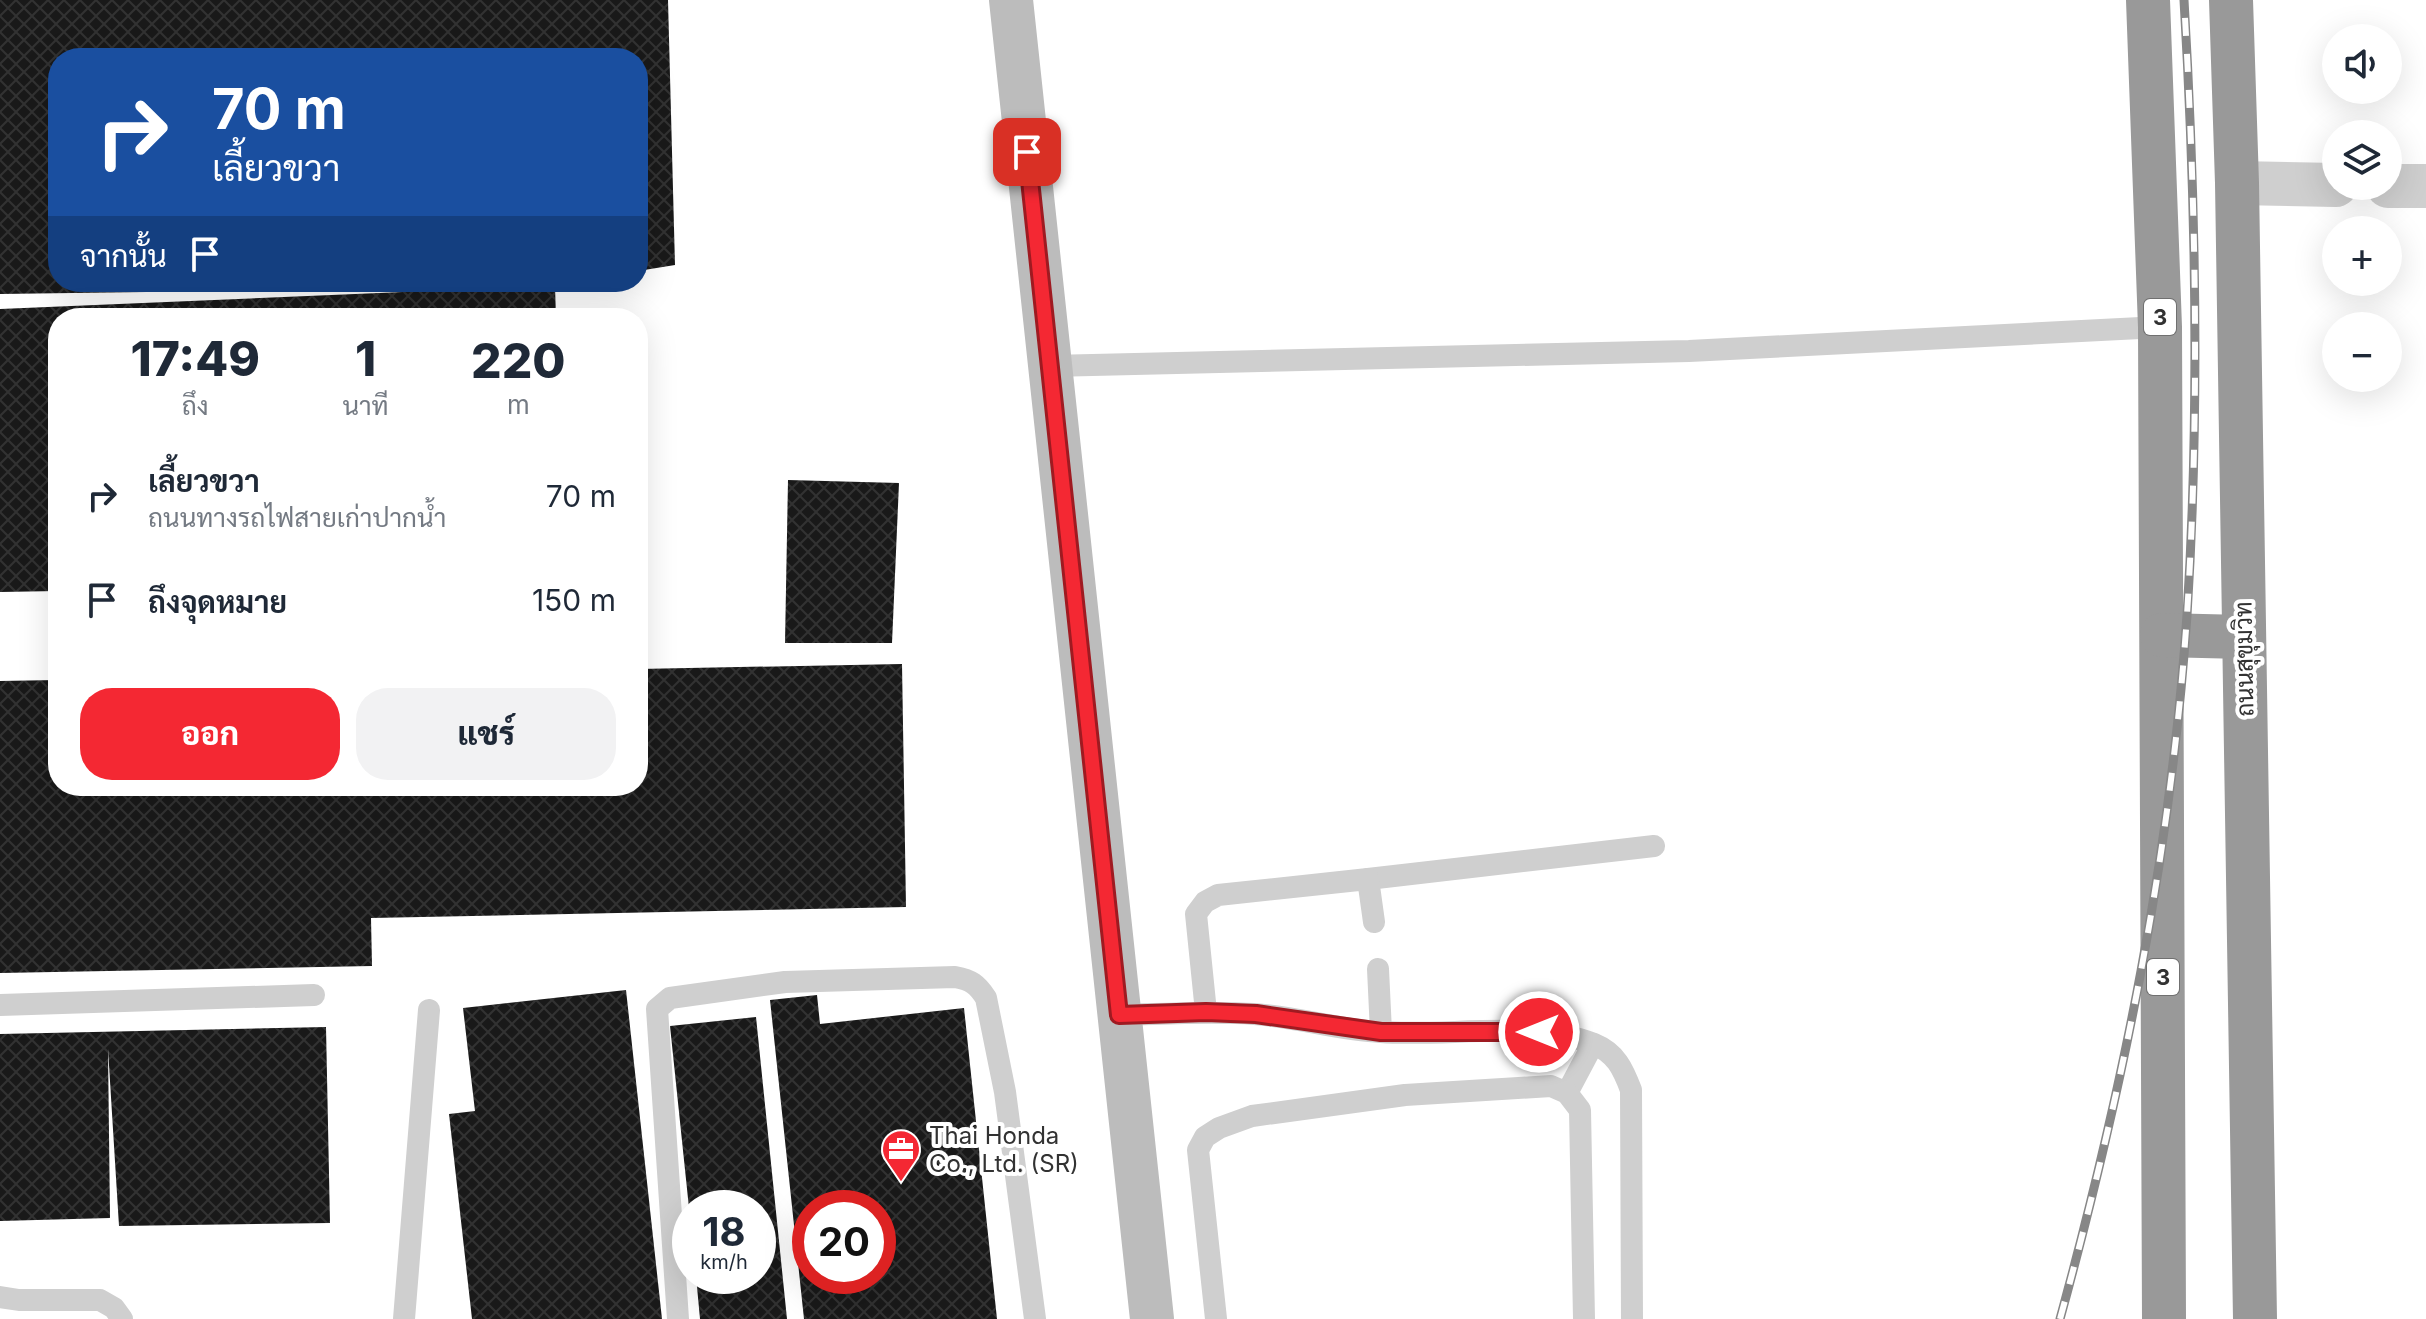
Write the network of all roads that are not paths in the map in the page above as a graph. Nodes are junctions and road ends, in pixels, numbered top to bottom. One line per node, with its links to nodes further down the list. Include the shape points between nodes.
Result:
1 (1011, 0): 9 (main road)
2 (2148, 0): 8 (highway, 3)
3 (2231, 0): 4 (highway, ถนนสุขุมวิท)
4 (2237, 183): 5 (street); 11 (highway, ถนนสุขุมวิท)
5 (2322, 185)
6 (2402, 186): 7 (street)
7 (2426, 186)
8 (2160, 327): 9 (lane, via 1689,351); 10 (highway, 3)
9 (1050, 366): 20 (main road)
10 (2162, 635): 11 (highway); 33 (highway, 3)
11 (2243, 637): 34 (highway, ถนนสุขุมวิท)
12 (1654, 846): 13 (lane)
13 (1368, 879): 14 (lane); 19 (lane, via 1218,895 1205,902 1196,914)
14 (1374, 922)
15 (1378, 969): 21 (lane)
16 (314, 995): 17 (lane)
17 (0, 1005)
18 (429, 1010): 26 (lane)
19 (1206, 1012): 20 (lane); 21 (lane)
20 (1119, 1015): 29 (main road)
21 (1381, 1032): 22 (lane, via 1539,1032)
22 (1593, 1044): 23 (lane); 32 (lane, via 1612,1054 1631,1090)
23 (1567, 1093): 30 (lane, via 1551,1086 1405,1095 1252,1116 1205,1137 1198,1150); 31 (lane, via 1580,1110)
24 (0, 1297): 25 (lane, via 100,1300)
25 (122, 1319)
26 (404, 1319)
27 (678, 1319): 28 (lane, via 657,1009 670,998 785,982 955,977 978,985 986,998 1005,1092)
28 (1035, 1319)
29 (1152, 1319)
30 (1216, 1319)
31 (1584, 1319)
32 (1632, 1319)
33 (2164, 1319)
34 (2255, 1319)

